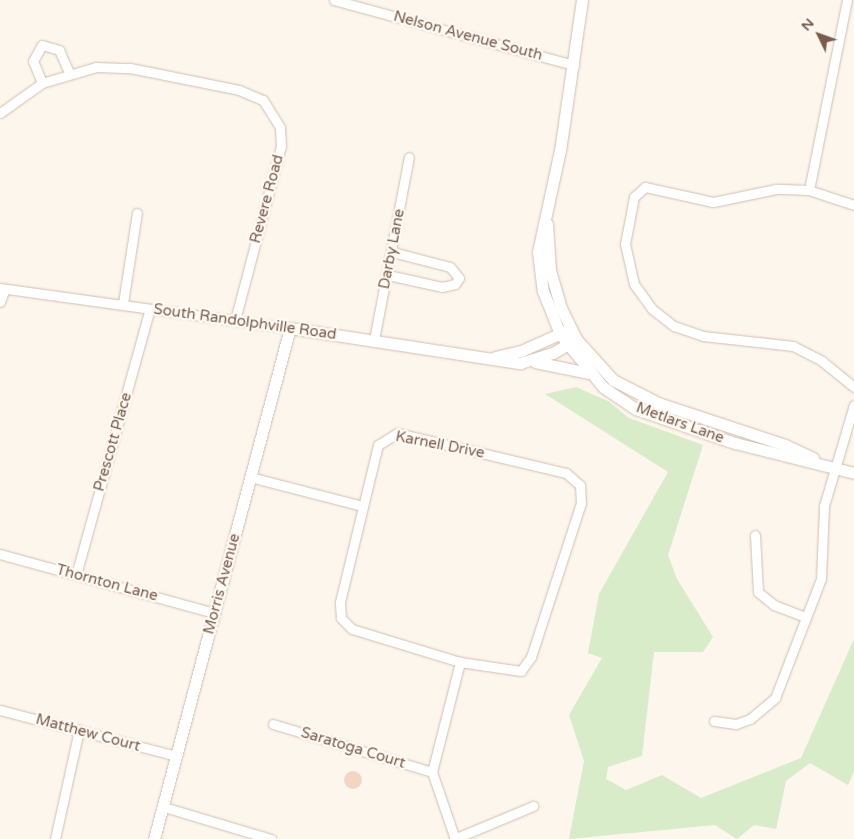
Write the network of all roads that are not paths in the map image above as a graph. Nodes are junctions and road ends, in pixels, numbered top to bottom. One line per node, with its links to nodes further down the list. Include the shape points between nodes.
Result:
1 (334, 0): 4 (street, Nelson Avenue South)
2 (582, 0): 4 (main road, Metlars Lane)
3 (847, 0): 9 (street)
4 (574, 65): 12 (main road, Metlars Lane)
5 (69, 72): 6 (street, Revere Road); 6 (street, via 58,50 42,46 33,61); 19 (street, Revere Road, via 130,68 239,90 263,100 274,114 281,146)
6 (42, 83): 7 (street, Revere Road)
7 (0, 114)
8 (409, 157): 13 (street, Darby Lane)
9 (809, 190): 10 (street); 27 (street, via 776,189 713,202 644,187 631,205 626,259 642,297 674,326 703,336 793,346 822,361)
10 (854, 205)
11 (137, 213): 17 (street)
12 (546, 214): 21 (main road, Metlars Lane, via 538,252 540,279); 22 (main road, Metlars Lane, via 550,270)
13 (392, 252): 14 (street, Darby Lane); 14 (street, via 450,267 459,278 454,284 442,287)
14 (388, 276): 23 (street, Darby Lane)
15 (2, 288): 16 (street); 17 (street, South Randolphville Road)
16 (0, 302)
17 (123, 303): 18 (street, South Randolphville Road)
18 (150, 309): 19 (street, South Randolphville Road); 35 (street, Prescott Place)
19 (236, 320): 20 (street, South Randolphville Road)
20 (290, 328): 23 (main road, South Randolphville Road); 31 (main road, Morris Avenue)
21 (560, 334): 22 (main road, South Randolphville Road); 24 (main road, South Randolphville Road, via 521,351)
22 (571, 337): 25 (main road); 26 (main road, Metlars Lane); 29 (main road, Metlars Lane, via 603,371 627,390 785,444)
23 (374, 340): 24 (main road, South Randolphville Road)
24 (490, 358): 25 (main road, South Randolphville Road)
25 (529, 362): 26 (main road, South Randolphville Road, via 566,365)
26 (589, 374): 29 (main road, Metlars Lane, via 619,399 650,414)
27 (854, 387)
28 (854, 406): 29 (street)
29 (833, 468): 30 (main road, Metlars Lane); 37 (street, via 823,513 823,567)
30 (854, 474)
31 (250, 477): 32 (street); 36 (main road, Morris Avenue)
32 (362, 506): 38 (street, Karnell Drive, via 340,602 341,618 352,629); 38 (street, Karnell Drive, via 378,445 392,433 566,473 580,485 581,503 528,665 514,672)
33 (754, 536): 37 (street, via 758,592 774,606)
34 (0, 554): 35 (street, Thornton Lane)
35 (76, 575): 36 (street, Thornton Lane)
36 (214, 612): 43 (main road, Morris Avenue)
37 (805, 617): 40 (street, via 767,709 736,724)
38 (460, 662): 44 (street)
39 (0, 710): 42 (street, Matthew Court)
40 (714, 721)
41 (273, 724): 44 (street, Saratoga Court)
42 (79, 730): 43 (street, Matthew Court); 47 (street)
43 (176, 756): 46 (main road, Morris Avenue)
44 (432, 772): 50 (street)
45 (533, 806): 50 (street)
46 (164, 807): 48 (main road, Morris Avenue); 49 (street)
47 (55, 839)
48 (154, 839)
49 (271, 839)
50 (454, 839)

